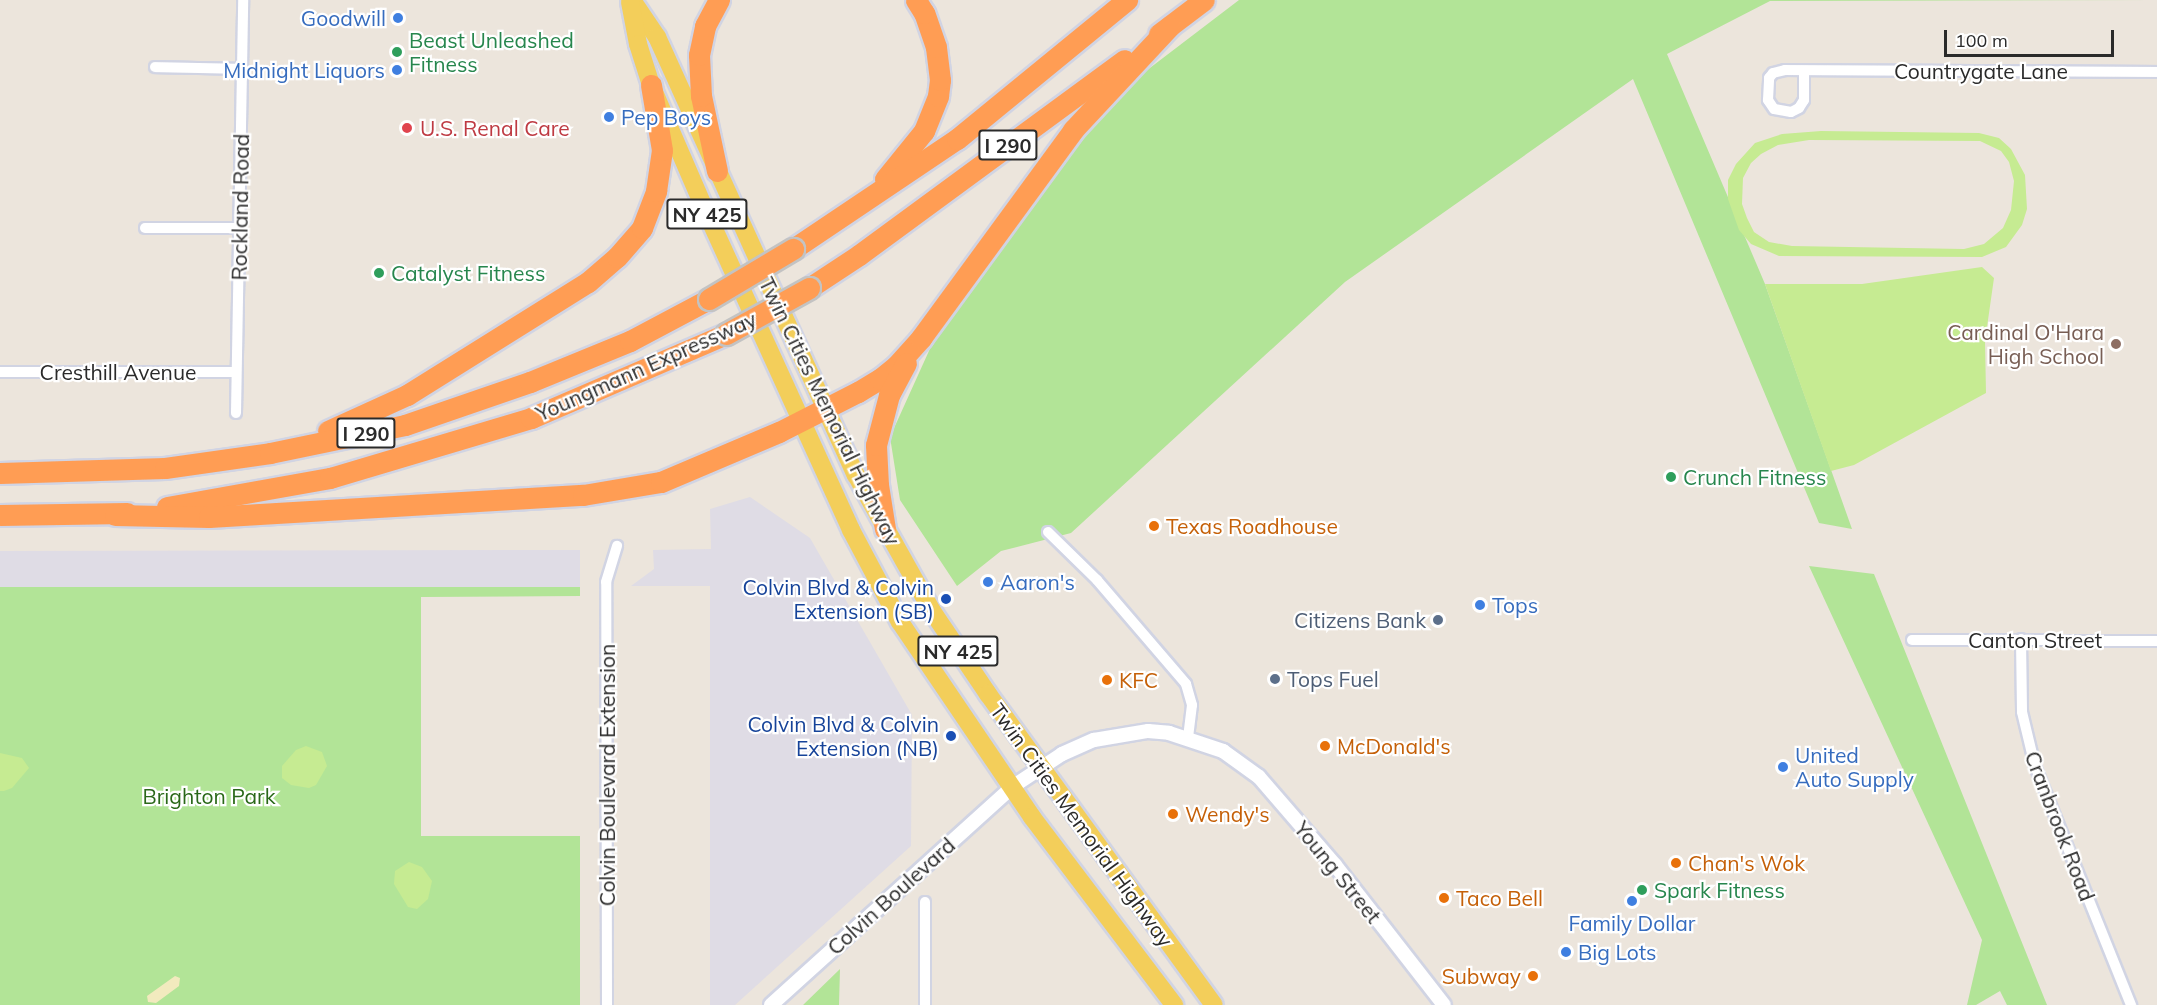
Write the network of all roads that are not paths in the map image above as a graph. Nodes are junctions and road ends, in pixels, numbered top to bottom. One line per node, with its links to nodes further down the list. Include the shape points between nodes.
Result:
1 (243, 0): 9 (street, Rockland Road)
2 (630, 0): 12 (main road, Twin Cities Memorial Highway / NY 425); 13 (main road, Twin Cities Memorial Highway, via 657,37)
3 (719, 0): 13 (highway, via 705,26 699,55 701,96)
4 (916, 0): 14 (highway, via 936,47 940,80 936,105 924,131 892,173)
5 (1128, 0): 14 (highway, Youngmann Expressway / I 290, via 957,139)
6 (1204, 0): 7 (highway, Youngmann Expressway / I 290)
7 (1169, 27): 17 (highway, via 1073,130); 26 (highway, Youngmann Expressway / I 290, bridge, via 859,255 726,334 531,418 330,478)
8 (155, 67): 9 (street)
9 (242, 69): 16 (street, Rockland Road)
10 (1804, 71): 10 (street, Countrygate Lane, via 1785,70 1769,78 1768,100 1774,109 1791,112 1799,108 1804,100); 11 (street, Countrygate Lane)
11 (2157, 72)
12 (651, 85): 22 (main road, Twin Cities Memorial Highway / NY 425); 23 (highway, via 662,150 656,191 642,228 618,257 588,282 407,395 359,419)
13 (717, 171): 20 (main road, Twin Cities Memorial Highway / NY 425)
14 (854, 210): 23 (highway, Youngmann Expressway / I 290, bridge, via 709,299 630,341 530,382 405,425)
15 (146, 228): 16 (street)
16 (239, 228): 19 (street, Rockland Road)
17 (921, 338): 20 (highway, via 880,379); 27 (highway, via 889,394 879,428 875,452)
18 (0, 372): 19 (street, Cresthill Avenue)
19 (237, 372): 21 (street, Rockland Road)
20 (825, 408): 22 (highway); 27 (main road, Twin Cities Memorial Highway / NY 425)
21 (236, 413)
22 (800, 422): 26 (highway, via 661,482 583,495 209,517); 35 (main road, Twin Cities Memorial Highway / NY 425, via 900,622)
23 (270, 453): 24 (highway, Youngmann Expressway / I 290, via 165,468)
24 (0, 473)
25 (0, 515): 26 (highway, Youngmann Expressway / I 290)
26 (115, 515)
27 (885, 529): 34 (main road, Twin Cities Memorial Highway / NY 425, via 932,611)
28 (1048, 532): 33 (street, via 1096,580 1186,684 1192,705)
29 (617, 546): 37 (street, Colvin Boulevard Extension, via 606,582)
30 (2021, 639): 31 (street, Canton Street); 32 (street, Canton Street); 43 (street, Cranbrook Road, via 2022,712 2035,766)
31 (1912, 640)
32 (2157, 641)
33 (1188, 738): 34 (street, Young Street, via 1148,731 1121,734 1094,740); 42 (street, Young Street, via 1223,752 1258,777 1335,865)
34 (1041, 767): 35 (street, Young Street); 41 (main road, Twin Cities Memorial Highway / NY 425)
35 (1012, 787): 38 (street, Colvin Boulevard); 40 (main road, Twin Cities Memorial Highway / NY 425)
36 (925, 902): 39 (street)
37 (607, 1005)
38 (771, 1005)
39 (925, 1005)
40 (1174, 1005)
41 (1214, 1005)
42 (1444, 1005)
43 (2131, 1005)

